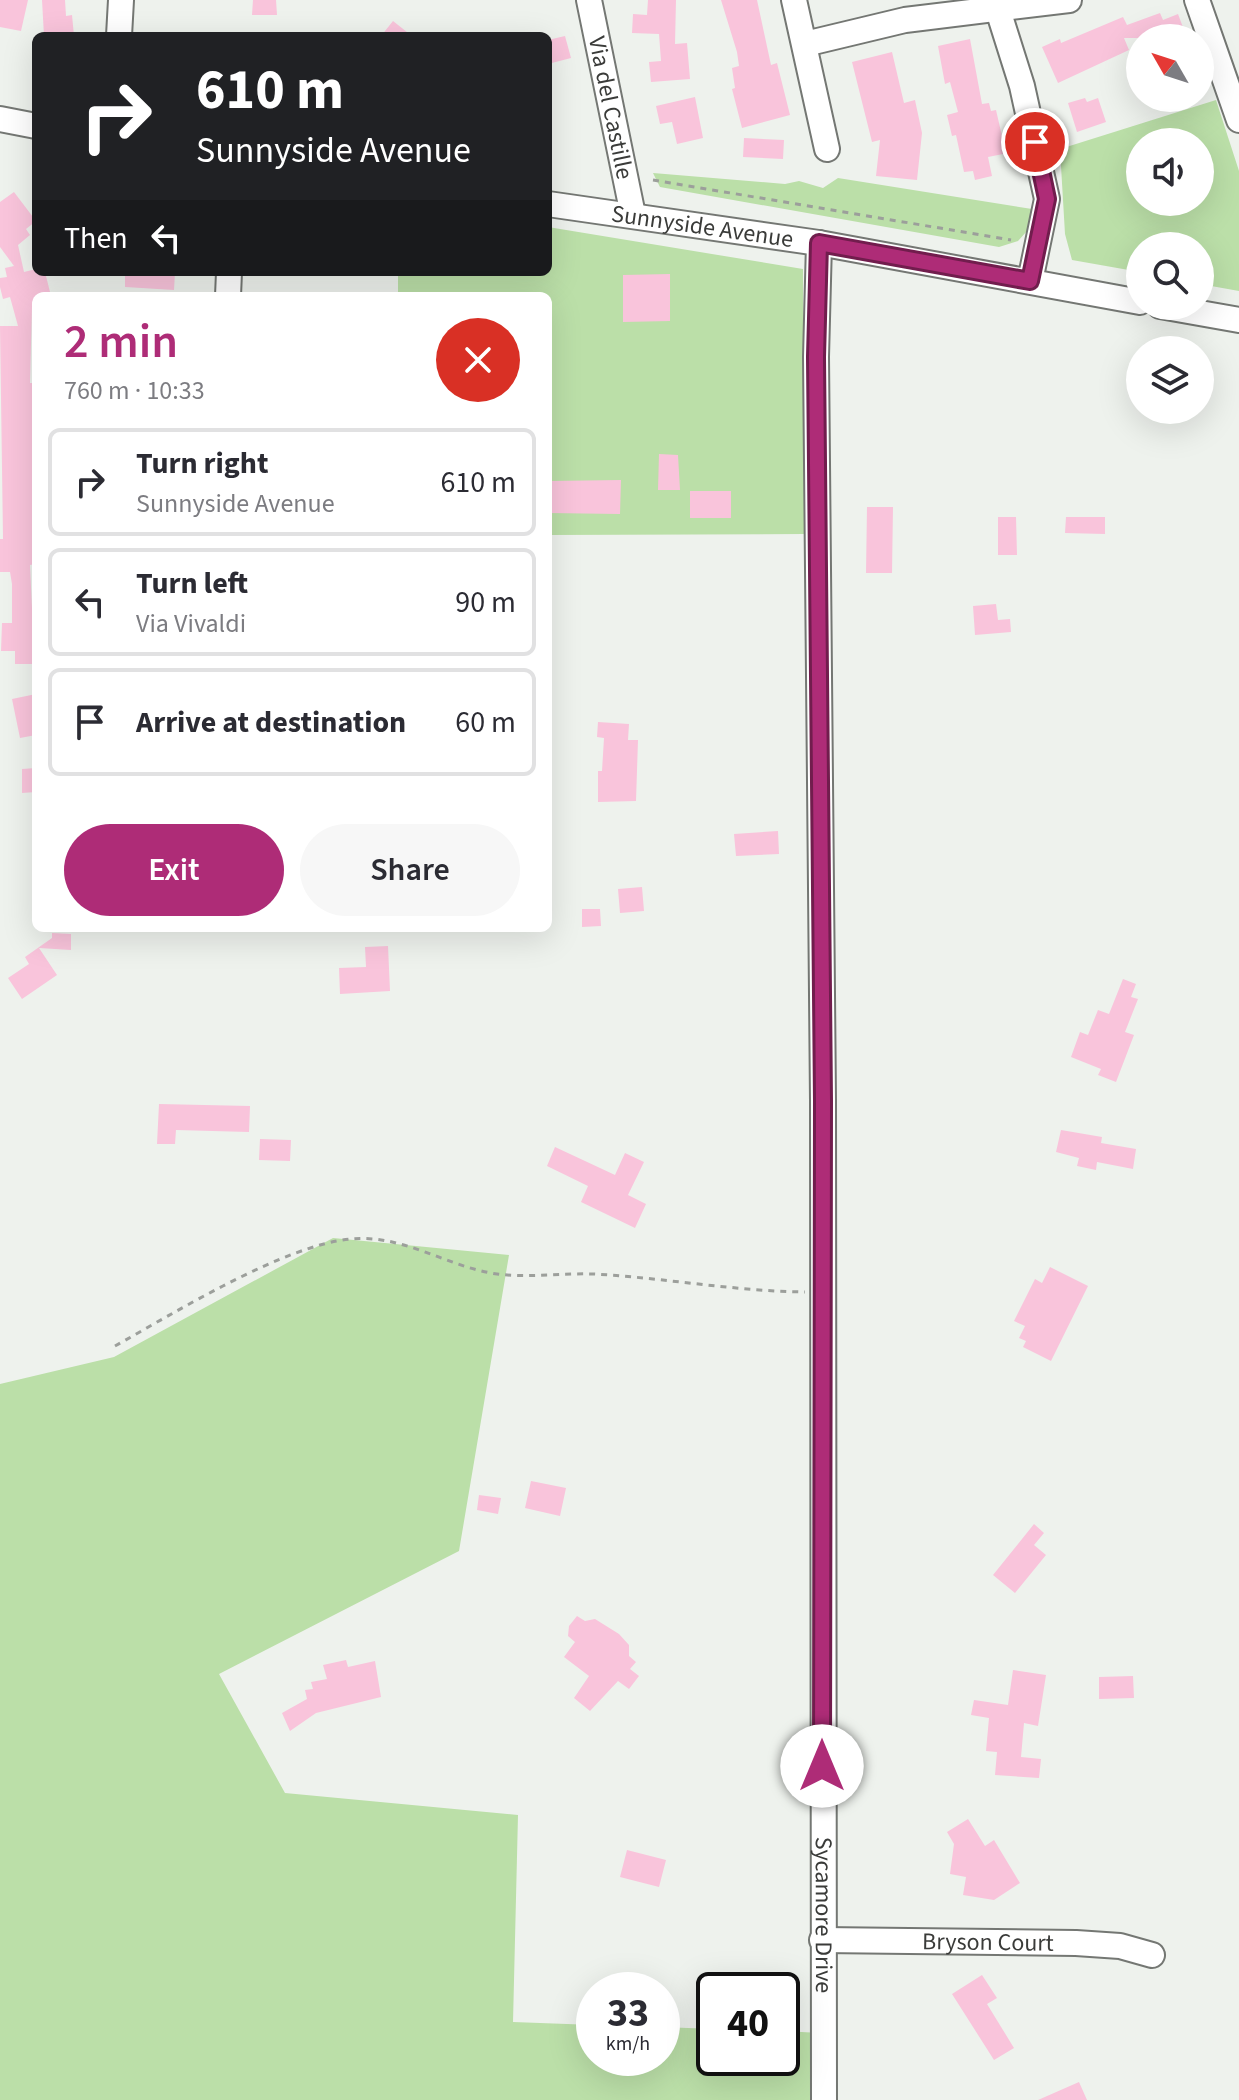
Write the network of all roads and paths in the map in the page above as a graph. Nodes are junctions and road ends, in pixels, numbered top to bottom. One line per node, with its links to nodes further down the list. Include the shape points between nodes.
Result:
1 (121, 0): 7 (street)
2 (589, 0): 15 (street, Via del Castille)
3 (794, 0): 8 (street)
4 (1069, 0): 6 (street)
5 (1197, 0): 10 (street)
6 (998, 10): 8 (street, via 905,20); 18 (street, via 1022,86 1047,199)
7 (119, 32)
8 (805, 44): 12 (street)
9 (0, 119): 11 (street)
10 (1239, 120)
11 (32, 125)
12 (827, 149)
13 (653, 180): 16 (path)
14 (552, 205): 15 (street, Sunnyside Avenue)
15 (633, 215): 17 (street, Sunnyside Avenue)
16 (1011, 240)
17 (819, 243): 18 (street, Sunnyside Avenue); 22 (street, Sycamore Drive)
18 (1030, 281): 19 (street, Sunnyside Avenue)
19 (1126, 299)
20 (1214, 316): 21 (street)
21 (1239, 320)
22 (822, 1293): 23 (path, via 735,1291 595,1274 496,1274 403,1243 352,1239 311,1248 225,1285); 24 (street, Sycamore Drive)
23 (115, 1346)
24 (822, 1940): 25 (street, Bryson Court, via 1076,1943); 26 (street, Sycamore Drive)
25 (1152, 1955)
26 (824, 2100)

